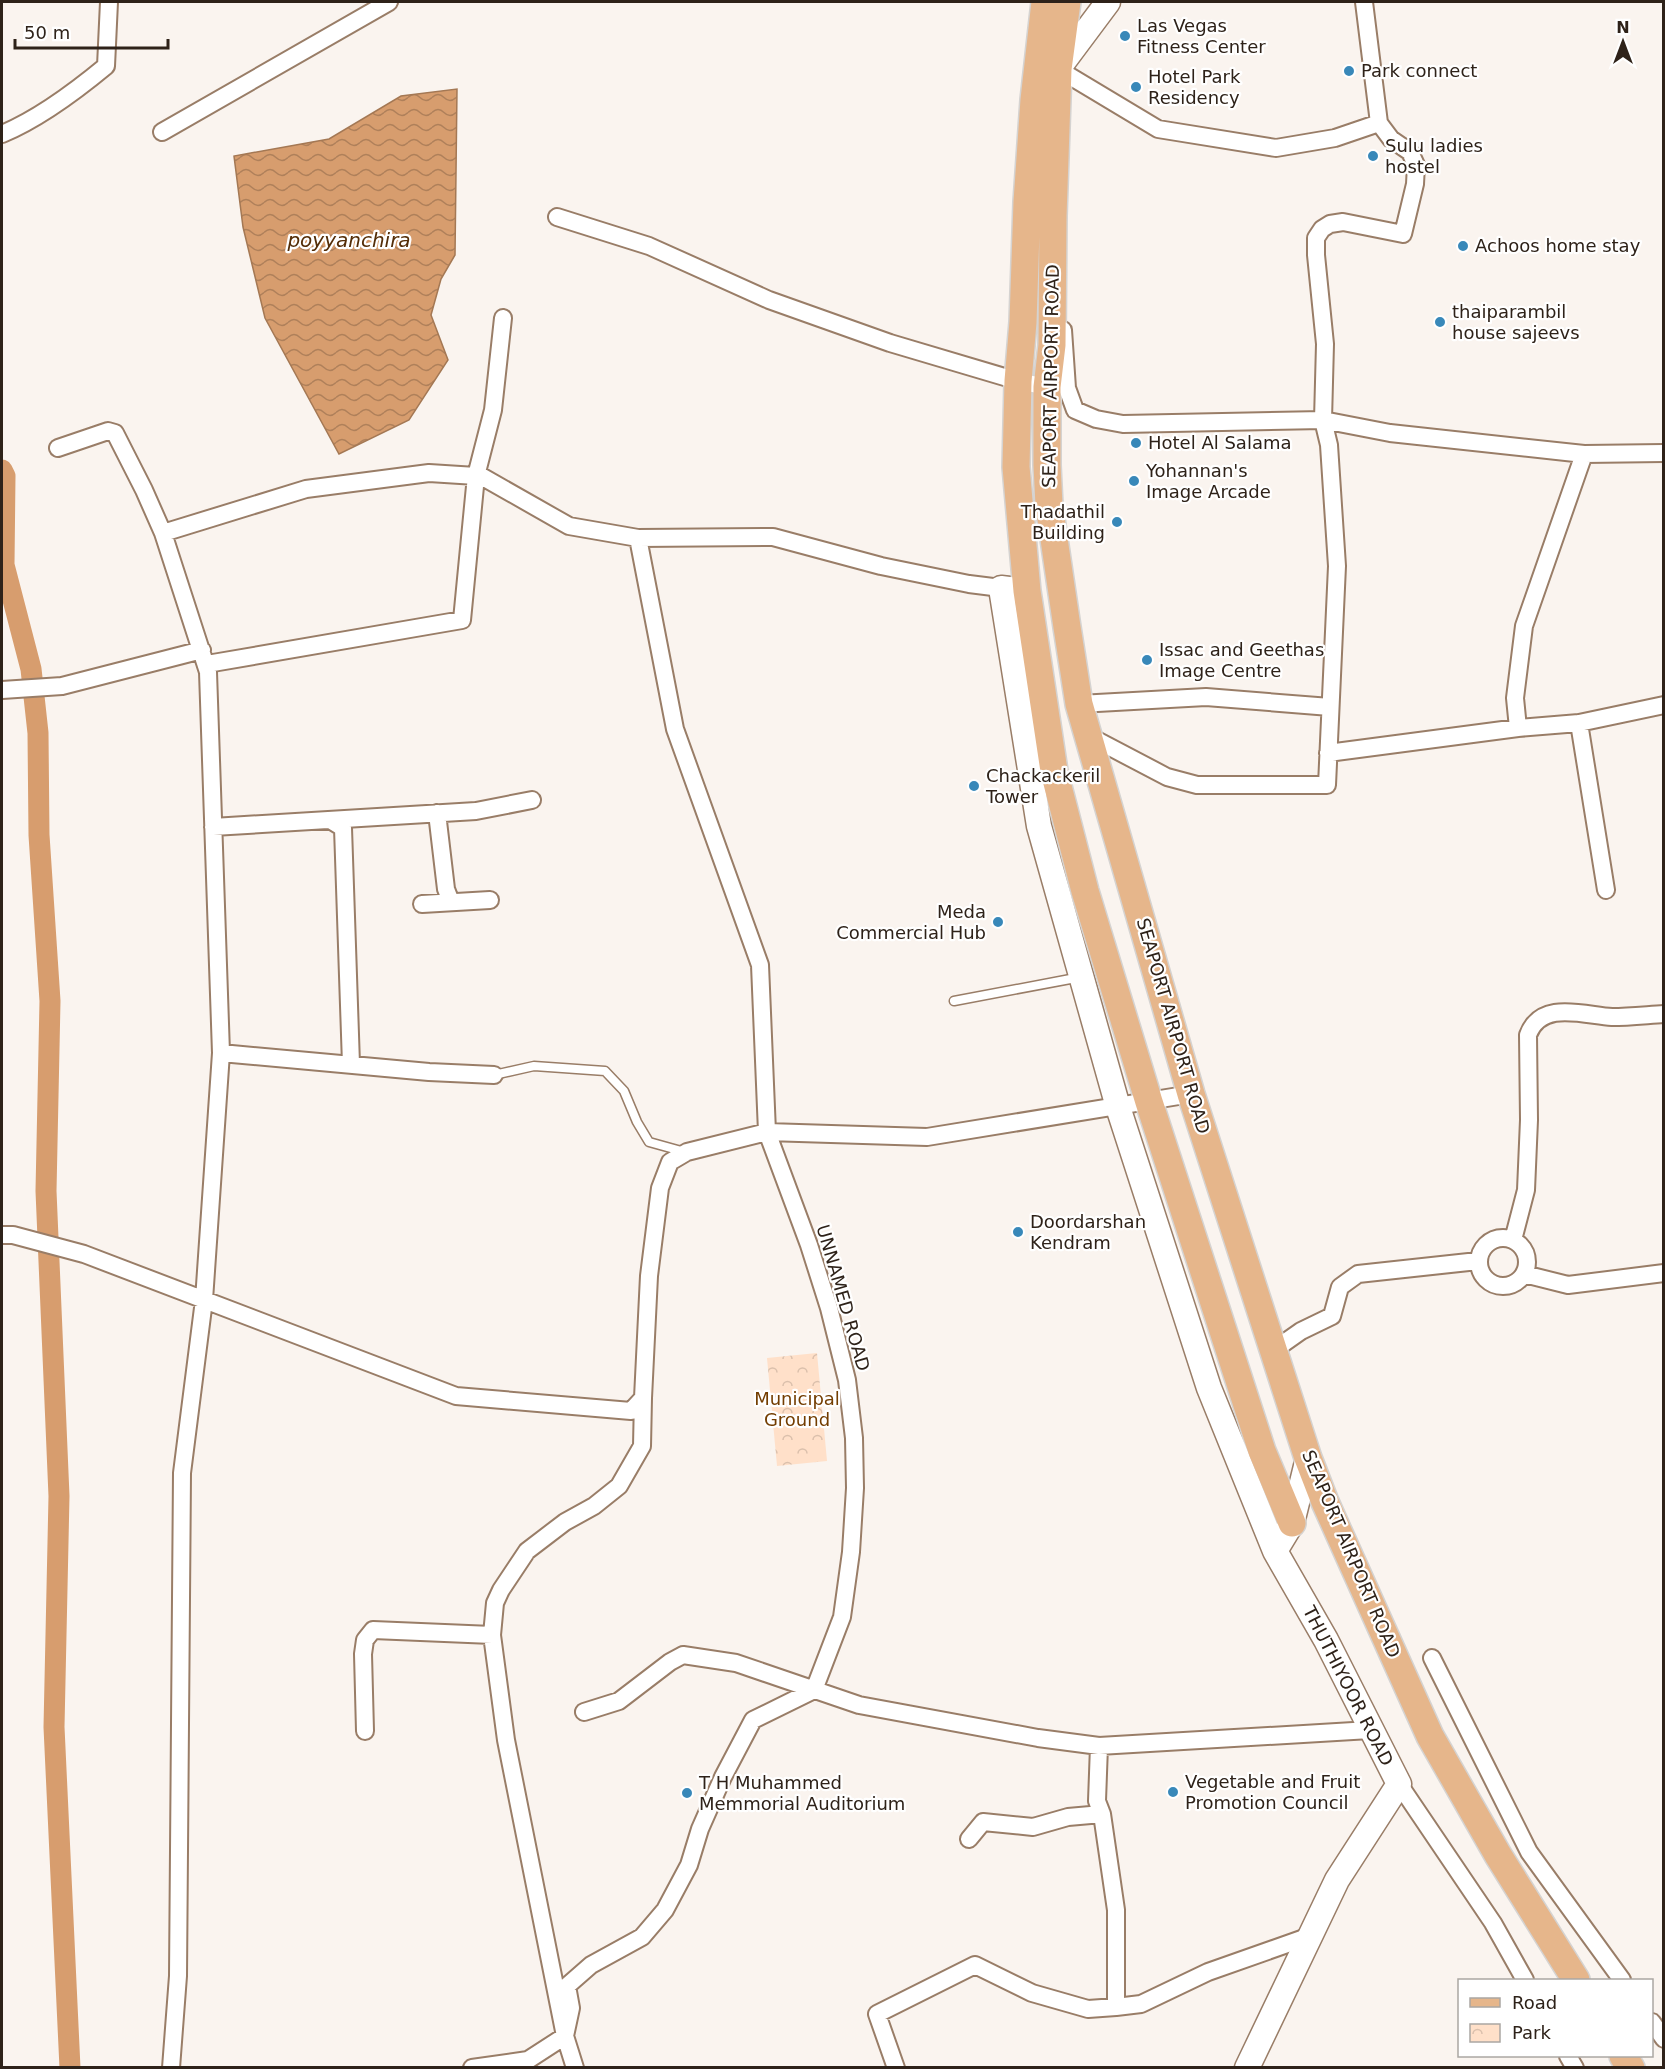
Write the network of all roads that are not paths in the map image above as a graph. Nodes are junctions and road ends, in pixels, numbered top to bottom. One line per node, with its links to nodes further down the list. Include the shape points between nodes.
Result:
1 (108, 2): 10 (street, via 106,66 83,85)
2 (388, 2): 9 (street)
3 (1045, 2): 14 (main road, SEAPORT AIRPORT ROAD, via 1034,100)
4 (1067, 2): 7 (main road, SEAPORT AIRPORT ROAD)
5 (1108, 2): 7 (street)
6 (1364, 2): 8 (street)
7 (1058, 69): 8 (street, via 1158,129 1276,148 1335,138); 12 (main road, SEAPORT AIRPORT ROAD)
8 (1379, 123): 16 (street, via 1391,139 1410,153 1416,165 1415,184 1403,234 1343,222 1330,224 1316,238 1325,344)
9 (162, 132)
10 (2, 134)
11 (557, 217): 14 (street, via 649,246 769,300)
12 (1052, 292): 15 (main road, SEAPORT AIRPORT ROAD); 16 (street, via 1063,324 1067,388 1075,410 1123,424)
13 (502, 318): 20 (street, via 493,410)
14 (1018, 381): 15 (street); 23 (main road, SEAPORT AIRPORT ROAD)
15 (1047, 387): 26 (main road, SEAPORT AIRPORT ROAD, via 1049,505)
16 (1323, 420): 19 (street, via 1390,433); 28 (street, via 1329,445 1337,566)
17 (58, 448): 21 (street, via 108,431 115,433)
18 (1664, 453): 19 (street)
19 (1584, 454): 30 (street, via 1524,626 1515,698)
20 (476, 476): 21 (street, via 429,473 306,489); 22 (street, via 568,526); 24 (street, via 462,620)
21 (163, 533): 24 (street)
22 (638, 538): 23 (street, via 773,537 881,566); 50 (street, UNNAMED ROAD, via 675,729 760,965)
23 (1014, 590): 41 (street, THUTHIYOOR ROAD, via 1039,826); 48 (main road, SEAPORT AIRPORT ROAD, via 1085,891)
24 (204, 657): 25 (street, via 62,686); 36 (street)
25 (2, 690)
26 (1079, 704): 28 (street, via 1206,697); 31 (main road, SEAPORT AIRPORT ROAD)
27 (1664, 705): 29 (street)
28 (1330, 707): 32 (street)
29 (1579, 723): 30 (street); 37 (street)
30 (1518, 728): 32 (street)
31 (1089, 736): 32 (street, via 1167,777 1197,785 1327,784); 47 (main road, SEAPORT AIRPORT ROAD)
32 (1328, 753)
33 (532, 800): 34 (street, via 476,811)
34 (437, 813): 35 (street); 39 (street)
35 (330, 820): 36 (street); 45 (street, via 343,828)
36 (213, 828): 44 (street)
37 (1606, 890)
38 (490, 900): 39 (street)
39 (451, 902): 40 (street)
40 (422, 904)
41 (1081, 977): 42 (lane); 49 (street, THUTHIYOOR ROAD)
42 (954, 1001)
43 (1664, 1014): 53 (street, via 1612,1017 1558,1012 1532,1024 1528,1035 1526,1190)
44 (221, 1053): 45 (street); 57 (street)
45 (351, 1064): 46 (street)
46 (494, 1075): 51 (lane, via 534,1066 605,1071 624,1091 649,1142)
47 (1191, 1094): 48 (street); 58 (main road, SEAPORT AIRPORT ROAD)
48 (1149, 1102): 49 (street); 61 (main road, SEAPORT AIRPORT ROAD, via 1262,1451)
49 (1118, 1107): 50 (street, via 927,1137); 62 (street, THUTHIYOOR ROAD, via 1209,1388)
50 (767, 1132): 51 (street); 65 (street, UNNAMED ROAD, via 829,1308 847,1380 854,1438 855,1488 842,1617)
51 (687, 1152): 59 (street, via 670,1162 660,1188 649,1276)
52 (7, 1235): 57 (street, via 84,1254)
53 (1513, 1240): 54 (street, via 1490,1241 1481,1250); 56 (street, via 1523,1248 1527,1261)
54 (1478, 1261): 56 (street, via 1481,1274 1490,1283 1503,1287); 58 (street, via 1358,1274 1340,1287 1332,1316 1300,1331)
55 (1664, 1273): 56 (street, via 1568,1285)
56 (1524, 1274)
57 (204, 1300): 59 (street, via 456,1396 631,1411); 81 (street, via 182,1473 177,1976)
58 (1274, 1350): 60 (main road, SEAPORT AIRPORT ROAD)
59 (643, 1398): 63 (street, via 642,1446 619,1486 527,1551 495,1603)
60 (1308, 1458): 61 (street); 75 (main road, SEAPORT AIRPORT ROAD, via 1430,1736)
61 (1292, 1523): 62 (street)
62 (1275, 1551): 67 (street, THUTHIYOOR ROAD, via 1326,1640)
63 (492, 1635): 68 (street, via 373,1630 363,1654); 79 (street, via 506,1740)
64 (1432, 1658): 76 (street, via 1529,1852)
65 (814, 1690): 66 (street, via 736,1663 683,1655 619,1701); 69 (street, via 859,1705); 79 (street, via 753,1720 718,1787 689,1866 665,1910 642,1937 591,1965 567,1986 571,2008)
66 (584, 1712)
67 (1370, 1730): 69 (street); 70 (street, THUTHIYOOR ROAD)
68 (366, 1731)
69 (1099, 1746): 71 (street, via 1097,1801)
70 (1399, 1784): 73 (street, THUTHIYOOR ROAD, via 1337,1880); 74 (street, via 1493,1923)
71 (1102, 1814): 72 (street, via 1068,1817 1033,1827 983,1822); 77 (street, via 1116,1910)
72 (969, 1839)
73 (1310, 1936): 77 (street, via 1208,1972 1141,2004); 85 (street, THUTHIYOOR ROAD)
74 (1524, 1979)
75 (1575, 1979)
76 (1621, 1979)
77 (1116, 2007): 84 (street, via 1088,2010 1032,1993 975,1965 877,2014)
78 (1653, 2023): 80 (street)
79 (565, 2036): 82 (street, via 528,2060); 83 (street)
80 (1664, 2039)
81 (171, 2067)
82 (472, 2067)
83 (575, 2067)
84 (896, 2067)
85 (1247, 2067)

